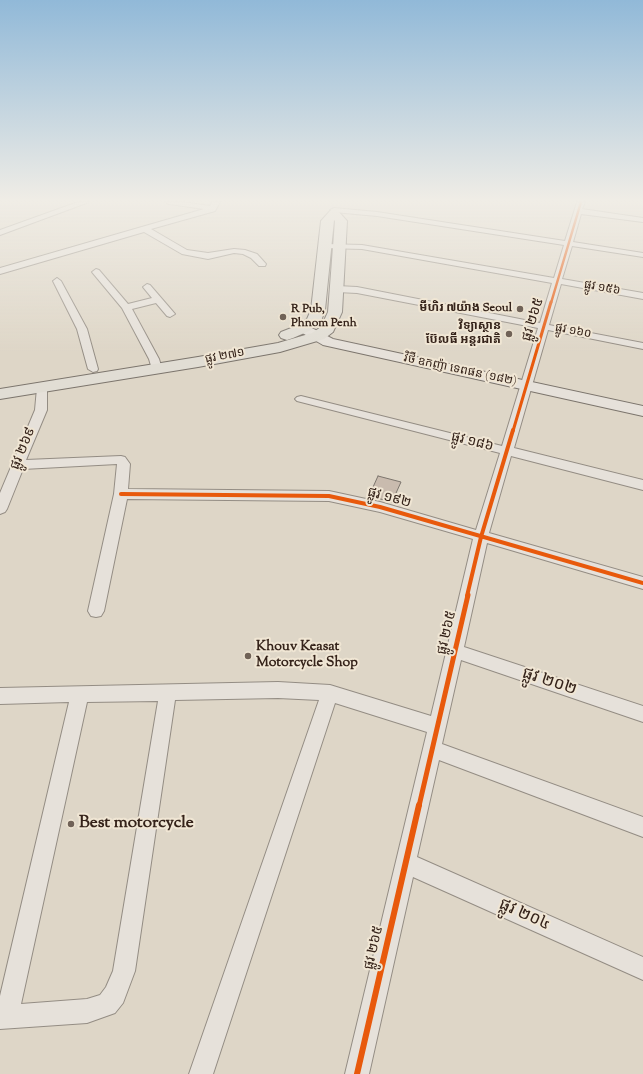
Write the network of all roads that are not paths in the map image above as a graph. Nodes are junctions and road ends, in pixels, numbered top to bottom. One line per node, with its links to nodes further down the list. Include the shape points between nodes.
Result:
1 (65, 252): 12 (street)
2 (185, 252): 3 (street, via 208,256)
3 (233, 252)
4 (245, 252): 11 (street)
5 (331, 252): 23 (main road, ផ្លូវ ២៧១)
6 (333, 252): 17 (main road, ផ្លូវ ២៧១)
7 (391, 252): 15 (street, ផ្លូវ ១៥៦)
8 (566, 252): 15 (street, ផ្លូវ ២៦៥)
9 (623, 252): 10 (street)
10 (643, 255)
11 (262, 264)
12 (0, 271)
13 (96, 272): 20 (street)
14 (57, 281): 26 (street, via 82,329)
15 (557, 281): 18 (street, ផ្លូវ ១៥៦); 22 (street, ផ្លូវ ២៦៥)
16 (147, 287): 19 (street)
17 (337, 289): 22 (street, ផ្លូវ ១៦០, via 357,290); 23 (main road, ផ្លូវ ២៧១, via 332,324 328,329)
18 (643, 296)
19 (157, 300): 20 (street); 21 (street)
20 (126, 307): 25 (street)
21 (170, 314)
22 (544, 326): 24 (street, ផ្លូវ ១៦០); 28 (street, ផ្លូវ ២៦៥)
23 (311, 332): 25 (main road, ផ្លូវ ២៧១, via 280,347); 28 (street, វិថី ឧកញ៉ា ទេពផន (១៨២), via 328,342)
24 (643, 346)
25 (155, 364): 26 (main road, ផ្លូវ ២៧១); 29 (main road, ផ្លូវ ២៧១)
26 (93, 369): 27 (main road, ផ្លូវ ២៧១)
27 (0, 383)
28 (526, 386): 32 (street, វិថី ឧកញ៉ា ទេពផន (១៨២)); 33 (street, ផ្លូវ ២៦៥)
29 (42, 388): 30 (main road, ផ្លូវ ២៧១); 34 (street, ផ្លូវ ២៦៩, via 41,410)
30 (0, 394)
31 (301, 399): 33 (street, ផ្លូវ ១៨៦)
32 (643, 411)
33 (506, 452): 35 (street, ផ្លូវ ១៨៦); 38 (street, ផ្លូវ ២៦៥)
34 (18, 464): 36 (street, via 121,460 124,464); 37 (street, ផ្លូវ ២៦៩)
35 (643, 485)
36 (121, 494): 38 (street, ផ្លូវ ១៩២, via 329,496 380,507); 40 (street)
37 (0, 509)
38 (481, 537): 39 (street, ផ្លូវ ១៩២); 41 (street, ផ្លូវ ២៦៥)
39 (643, 583)
40 (96, 611)
41 (455, 651): 46 (street, ផ្លូវ ២០២); 47 (street, ផ្លូវ ២៦៥)
42 (168, 692): 43 (street, via 278,690); 44 (street); 52 (street, via 124,971 115,995 107,1005 87,1011)
43 (330, 693): 47 (street); 53 (street)
44 (80, 694): 45 (street); 52 (street)
45 (0, 696)
46 (643, 714)
47 (437, 727): 48 (street, ផ្លូវ ២៦៥)
48 (432, 749): 49 (street); 50 (street, ផ្លូវ ២៦៥)
49 (643, 827)
50 (406, 863): 51 (street, ផ្លូវ ២០៤); 54 (street, ផ្លូវ ២៦៥)
51 (643, 969)
52 (3, 1017)
53 (201, 1074)
54 (357, 1074)

